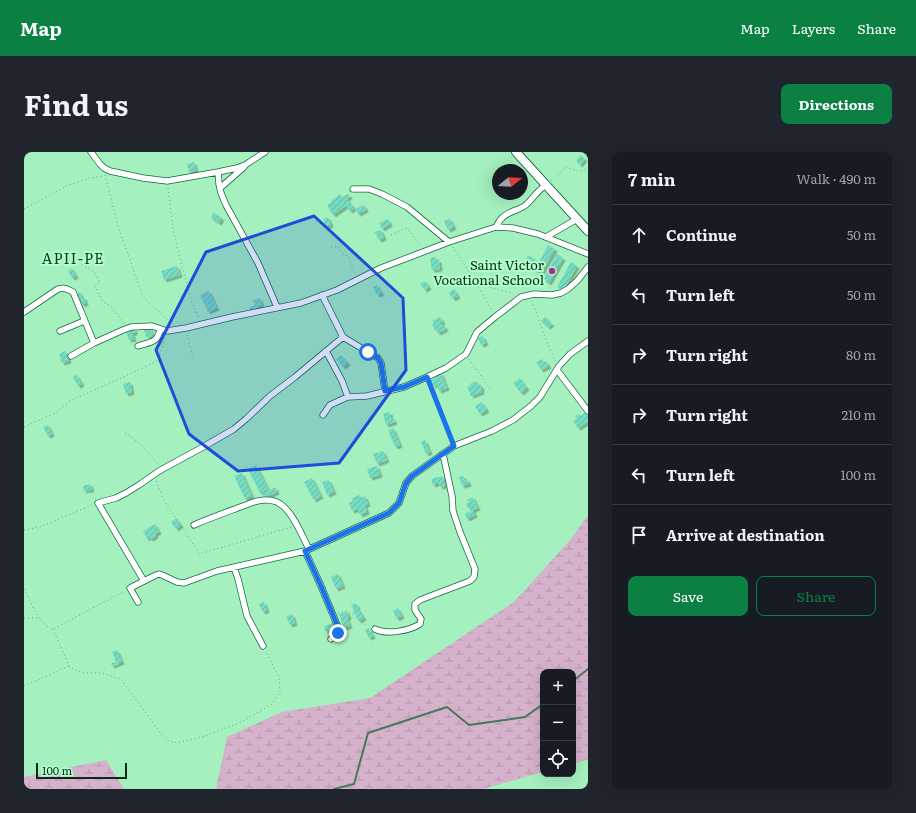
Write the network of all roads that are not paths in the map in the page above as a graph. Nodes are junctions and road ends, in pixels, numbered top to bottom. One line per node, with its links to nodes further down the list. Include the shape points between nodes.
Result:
1 (91, 152): 5 (street, via 104,168 143,178 167,181)
2 (265, 152): 4 (street)
3 (516, 152): 6 (main road)
4 (245, 165): 5 (street); 7 (street)
5 (218, 172): 7 (street)
6 (546, 185): 9 (main road); 10 (street, via 524,206 500,219)
7 (220, 188): 17 (street)
8 (353, 189): 13 (street, via 369,189 407,207)
9 (577, 219): 11 (main road); 12 (street)
10 (496, 227): 12 (street, via 513,228); 13 (street)
11 (588, 231)
12 (546, 237): 14 (street)
13 (449, 242): 16 (street, via 380,268)
14 (588, 254)
15 (588, 268): 29 (street, via 577,281 561,293 522,297 477,332 466,354 446,368 404,387)
16 (322, 295): 17 (street, via 301,303); 22 (street)
17 (277, 307): 20 (street, via 183,329)
18 (24, 312): 19 (street, via 63,288 73,292)
19 (84, 321): 21 (street); 24 (street)
20 (160, 329): 24 (street, via 150,326 127,328); 25 (street, via 157,339)
21 (60, 331)
22 (343, 337): 26 (street); 29 (street, via 378,358)
23 (588, 341): 28 (street, via 570,354)
24 (94, 343): 27 (street)
25 (138, 346)
26 (326, 351): 30 (street); 37 (street, via 234,429 162,469 126,493 98,503)
27 (72, 356)
28 (558, 368): 31 (street); 33 (street, via 540,397 513,420 454,446)
29 (385, 391): 30 (street, via 367,396)
30 (348, 397): 32 (street, via 330,405)
31 (588, 411)
32 (323, 415)
33 (443, 454): 35 (street, via 412,476 406,483 399,503 389,513); 39 (street, via 453,511 475,569 474,577 415,604 415,610 421,618 420,624 415,627 389,633)
34 (194, 524): 35 (street, via 259,500 276,501 284,506 297,526)
35 (307, 550): 36 (street); 40 (street, via 338,630)
36 (234, 567): 37 (street, via 184,583 159,574); 41 (street, via 248,616)
37 (144, 581): 38 (street, via 130,588)
38 (138, 602)
39 (375, 629)
40 (330, 639)
41 (262, 646)

